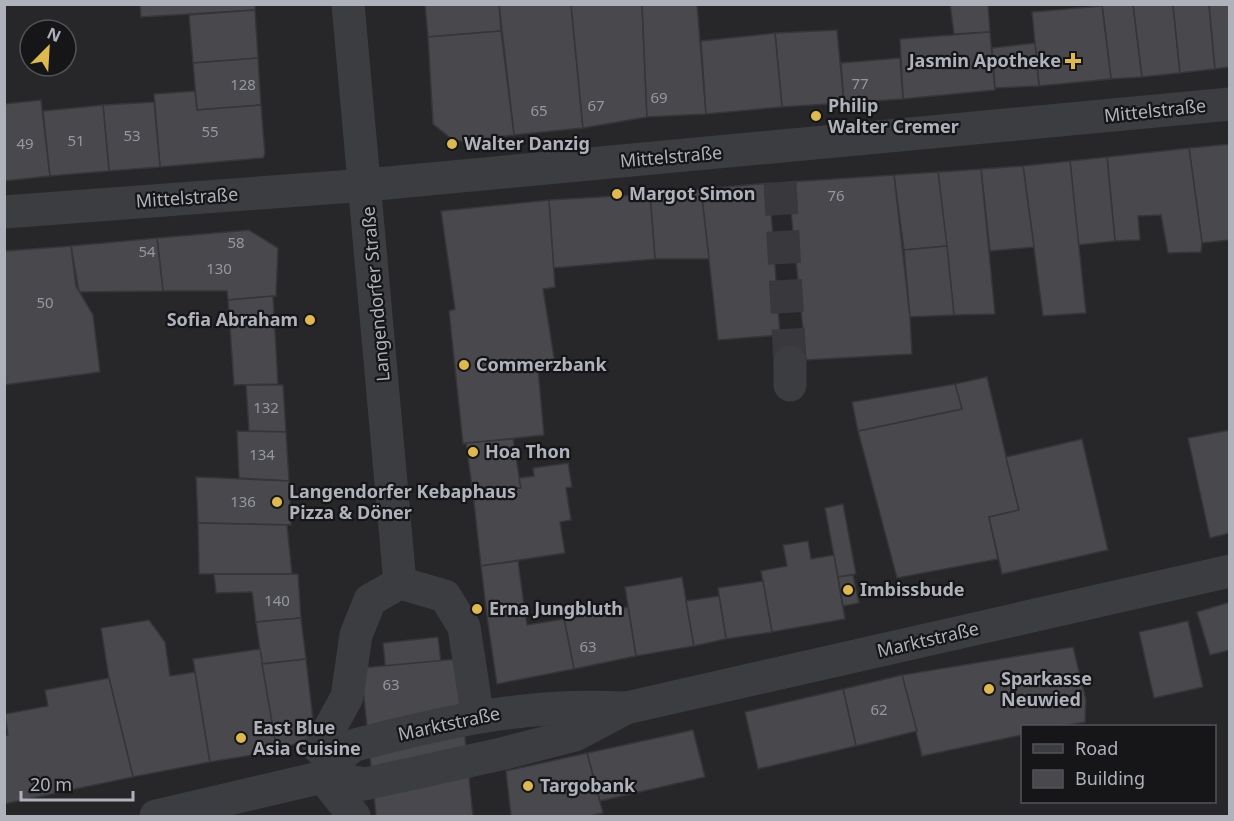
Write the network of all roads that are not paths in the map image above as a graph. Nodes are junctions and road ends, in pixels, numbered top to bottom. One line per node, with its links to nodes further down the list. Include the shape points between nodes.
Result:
1 (348, 4): 3 (street, Langendorfer Straße)
2 (1230, 104): 3 (street, Mittelstraße)
3 (366, 185): 4 (street, Mittelstraße); 6 (street, Langendorfer Straße)
4 (4, 212)
5 (1230, 571): 8 (street, Marktstraße)
6 (400, 583): 7 (street, via 445,596 464,627); 9 (street, via 370,600 356,635 347,697)
7 (476, 706)
8 (626, 708): 9 (street, Marktstraße, via 573,706 497,713 355,745); 9 (street, Marktstraße, via 575,735 365,784)
9 (321, 763): 10 (street, Marktstraße); 11 (street)
10 (156, 816)
11 (354, 816)

